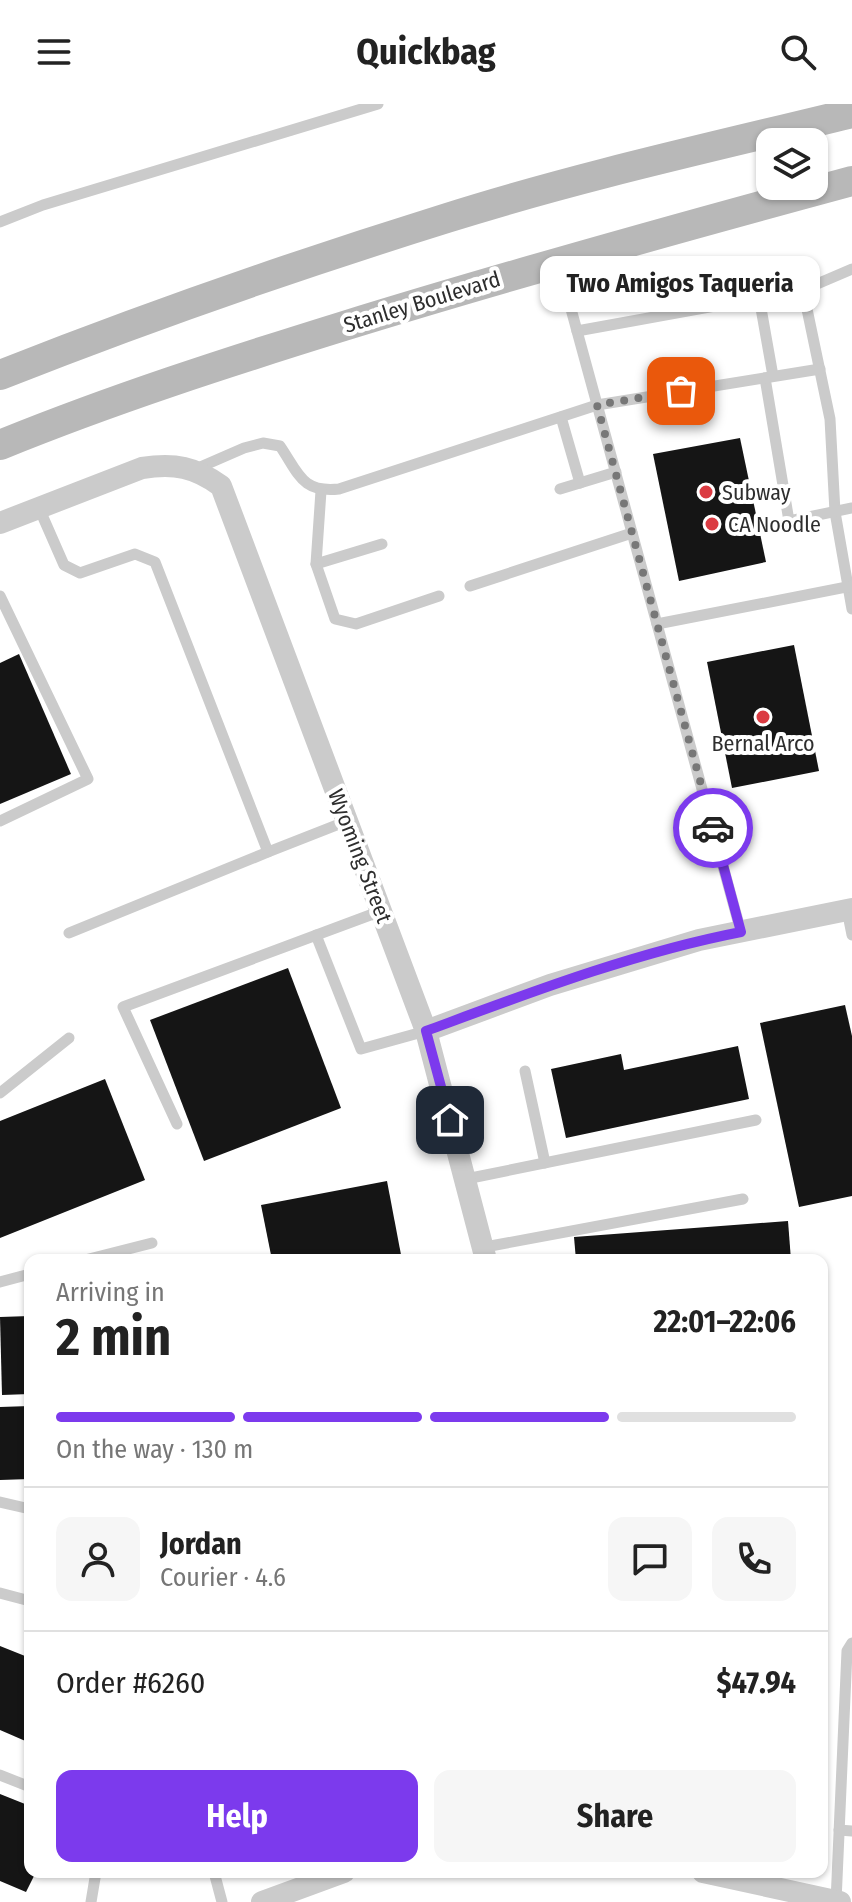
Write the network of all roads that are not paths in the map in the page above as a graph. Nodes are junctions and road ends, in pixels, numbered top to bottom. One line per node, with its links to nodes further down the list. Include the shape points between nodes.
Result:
1 (378, 104): 4 (lane)
2 (852, 113): 11 (main road, via 447,218 144,320)
3 (852, 181): 5 (main road, Stanley Boulevard)
4 (0, 222)
5 (564, 258): 9 (lane); 15 (main road, Stanley Boulevard, via 166,381)
6 (852, 269): 7 (lane)
7 (803, 290): 8 (lane); 10 (lane)
8 (759, 297): 9 (lane); 12 (lane)
9 (577, 331): 13 (lane)
10 (820, 369): 12 (lane); 23 (lane, via 830,419)
11 (0, 375)
12 (769, 377): 13 (lane); 23 (lane, via 789,521)
13 (597, 405): 14 (lane); 17 (lane)
14 (561, 417): 18 (lane); 20 (lane)
15 (0, 445)
16 (198, 468): 20 (lane, via 244,448 280,446 307,486); 21 (street, via 142,468); 35 (street, Wyoming Street, via 221,486)
17 (616, 472): 18 (lane); 25 (lane)
18 (580, 483): 19 (lane)
19 (560, 489)
20 (321, 491): 27 (lane)
21 (39, 508): 24 (street); 36 (lane, via 64,565 80,573 135,554 155,562)
22 (852, 508): 23 (lane)
23 (835, 512): 29 (lane)
24 (0, 523)
25 (632, 533): 28 (lane); 33 (lane)
26 (382, 544): 27 (lane)
27 (316, 564): 30 (lane, via 335,619 356,624)
28 (470, 586)
29 (850, 586): 32 (lane); 33 (lane)
30 (439, 596)
31 (2, 605): 34 (lane, via 88,779)
32 (852, 609)
33 (657, 624): 39 (lane)
34 (0, 821)
35 (347, 821): 36 (lane); 38 (street, Wyoming Street)
36 (268, 852): 40 (lane)
37 (850, 910): 39 (street); 42 (lane)
38 (381, 911): 41 (lane); 43 (street, Wyoming Street)
39 (741, 932): 43 (street, via 550,985)
40 (69, 933)
41 (316, 935): 43 (lane, via 361,1049); 48 (lane, via 123,1007)
42 (852, 935)
43 (426, 1031): 50 (street, Wyoming Street)
44 (69, 1038): 46 (lane)
45 (525, 1071): 49 (lane)
46 (0, 1093)
47 (756, 1120): 49 (lane)
48 (177, 1124)
49 (545, 1163): 50 (lane)
50 (466, 1179): 53 (street, Wyoming Street)
51 (743, 1199): 53 (lane)
52 (152, 1243): 54 (lane)
53 (486, 1253)
54 (109, 1254)
55 (24, 1276): 56 (lane)
56 (0, 1282)
57 (0, 1502): 58 (lane)
58 (24, 1508)
59 (0, 1593): 60 (lane)
60 (24, 1599)
61 (852, 1643): 64 (lane, via 847,1651)
62 (0, 1775): 63 (lane)
63 (24, 1785)
64 (846, 1830): 72 (lane)
65 (95, 1878): 69 (lane)
66 (216, 1878): 70 (lane)
67 (328, 1878): 71 (street)
68 (730, 1878): 72 (street)
69 (91, 1902)
70 (222, 1902)
71 (262, 1902)
72 (838, 1902)

